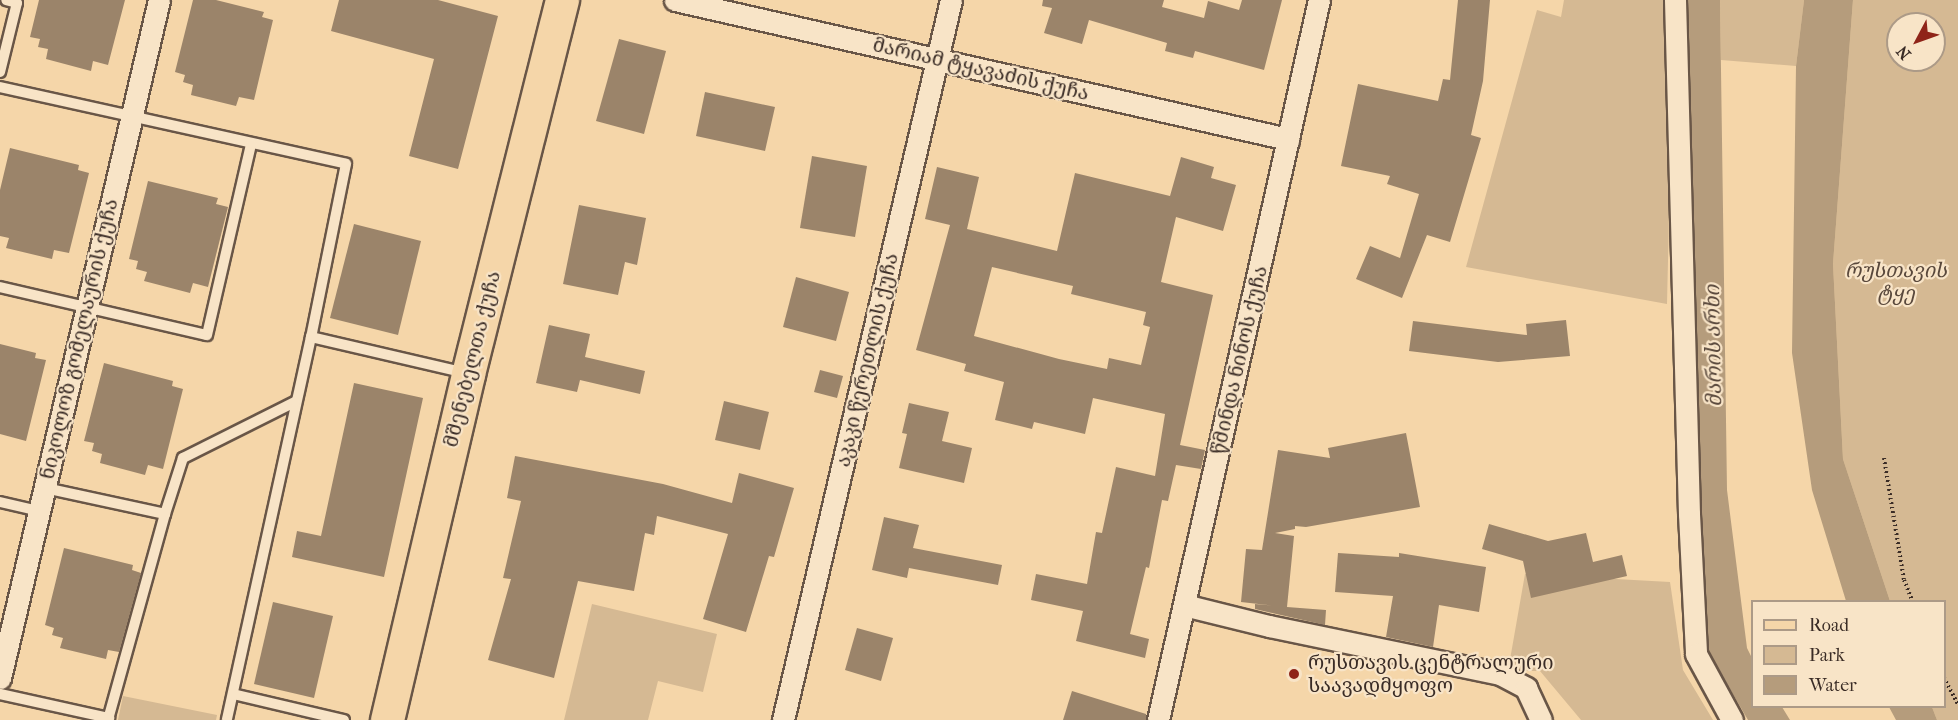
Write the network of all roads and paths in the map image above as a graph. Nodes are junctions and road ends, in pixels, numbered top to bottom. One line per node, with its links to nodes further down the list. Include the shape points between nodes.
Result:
1 (6, 0): 9 (lane, via 17,3)
2 (159, 0): 11 (street, ნიკოლოზ გომელაურის ქუჩა)
3 (562, 0): 17 (main road, მშენებელთა ქუჩა)
4 (675, 0): 8 (street, მარიამ ტყავაძის ქუჩა)
5 (951, 0): 8 (street, აკაკი წერეთლის ქუჩა)
6 (1319, 0): 12 (street, წმინდა ნინოს ქუჩა)
7 (1675, 0): 38 (street, via 1696,654)
8 (937, 59): 12 (street, მარიამ ტყავაძის ქუჩა); 35 (street, აკაკი წერეთლის ქუჩა)
9 (0, 72)
10 (0, 87): 11 (lane)
11 (131, 118): 13 (lane); 15 (street, ნიკოლოზ გომელაურის ქუჩა)
12 (1288, 139): 25 (street, წმინდა ნინოს ქუჩა)
13 (251, 144): 15 (lane, via 207,335); 16 (lane, via 346,164)
14 (0, 287): 15 (lane)
15 (86, 307): 20 (street, ნიკოლოზ გომელაურის ქუჩა)
16 (311, 337): 17 (lane); 18 (lane)
17 (468, 374): 34 (main road, მშენებელთა ქუჩა)
18 (295, 402): 23 (lane, via 183,458); 29 (lane)
19 (1884, 458): 24 (path, via 1904,580)
20 (45, 488): 22 (street, ნიკოლოზ გომელაურის ქუჩა); 23 (lane)
21 (0, 502): 22 (lane)
22 (39, 511): 26 (street, ნიკოლოზ გომელაურის ქუჩა)
23 (165, 514): 31 (lane)
24 (1912, 600)
25 (1184, 605): 36 (street, წმინდა ნინოს ქუჩა); 37 (street, via 1500,674 1526,688)
26 (0, 678)
27 (1946, 682): 30 (path)
28 (0, 694): 31 (lane)
29 (233, 694): 32 (lane); 33 (lane)
30 (1958, 704)
31 (108, 719)
32 (227, 720)
33 (344, 720)
34 (387, 720)
35 (783, 720)
36 (1158, 720)
37 (1541, 720)
38 (1732, 720)

